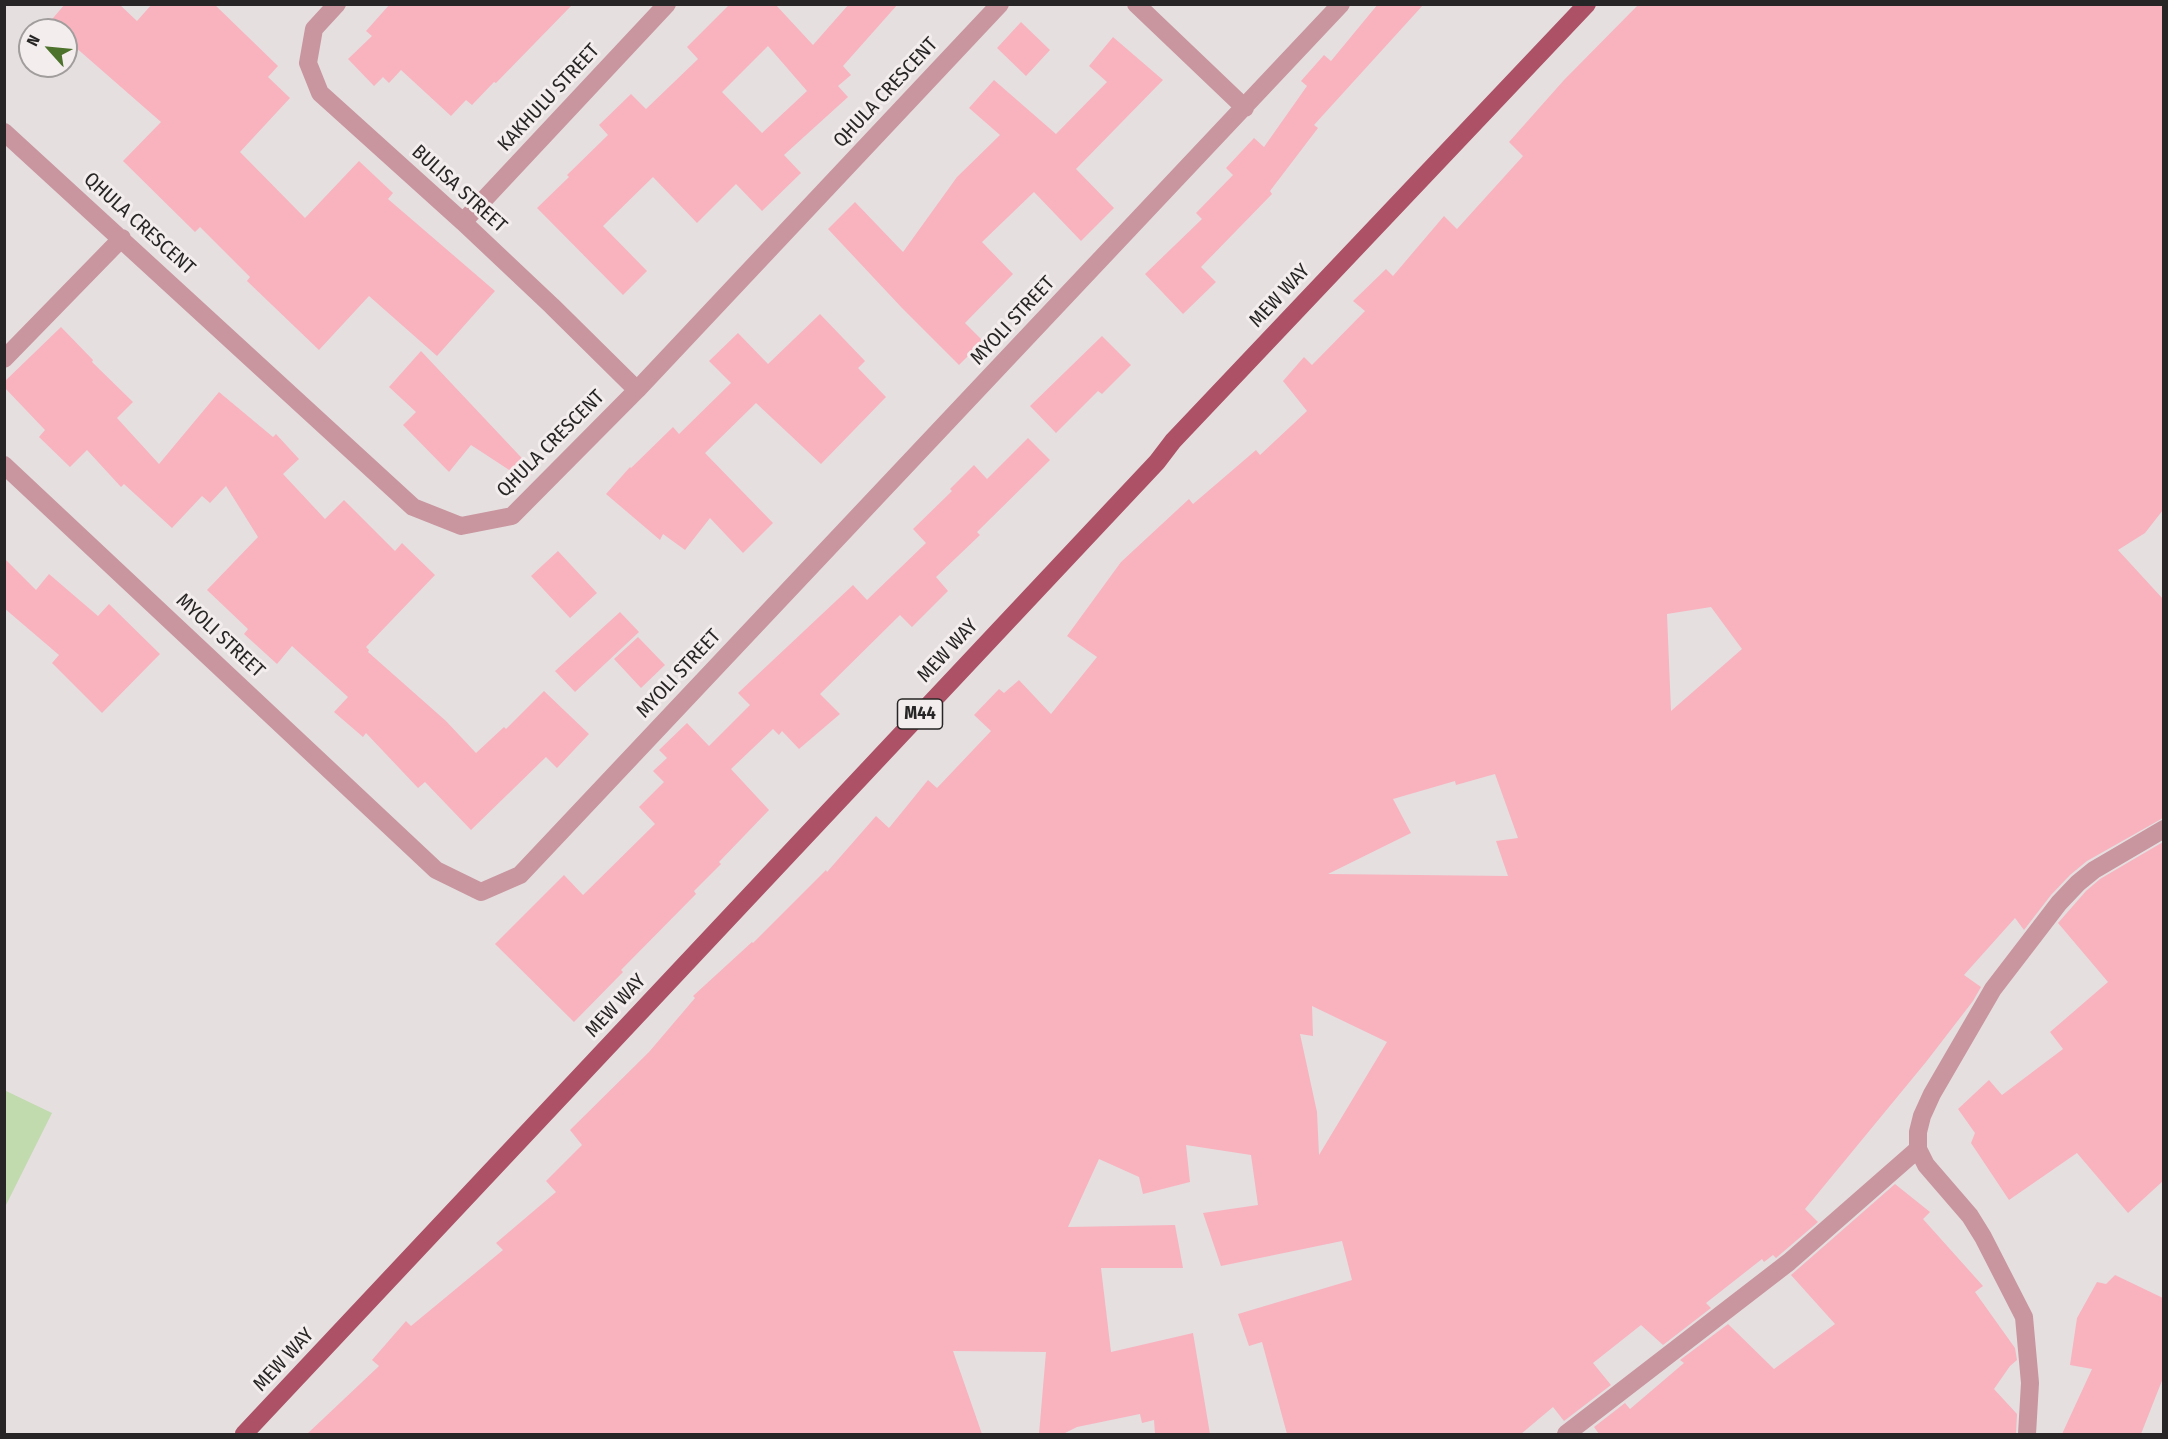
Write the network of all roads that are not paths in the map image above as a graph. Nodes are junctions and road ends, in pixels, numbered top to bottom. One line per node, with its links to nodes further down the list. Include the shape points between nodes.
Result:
1 (337, 4): 9 (street, BULISA STREET, via 314,29 308,63 320,93)
2 (667, 4): 9 (street, KAKHULU STREET)
3 (1000, 4): 12 (street, QHULA CRESCENT)
4 (1136, 4): 7 (street)
5 (1341, 4): 7 (street, MYOLI STREET)
6 (1587, 4): 16 (main road, MEW WAY / M44)
7 (1245, 108): 13 (street, MYOLI STREET, via 520,875 481,892 436,870)
8 (4, 132): 10 (street, QHULA CRESCENT)
9 (463, 222): 12 (street, BULISA STREET)
10 (122, 238): 11 (street); 12 (street, QHULA CRESCENT, via 413,507 461,526 512,516)
11 (4, 358)
12 (637, 390)
13 (4, 465)
14 (2163, 829): 15 (street, via 2078,883 2001,976 1932,1094 1922,1116)
15 (1918, 1149): 17 (street, via 1789,1262); 18 (street, via 1926,1165 1970,1216 2024,1317 2030,1383)
16 (244, 1434)
17 (1566, 1434)
18 (2027, 1434)

